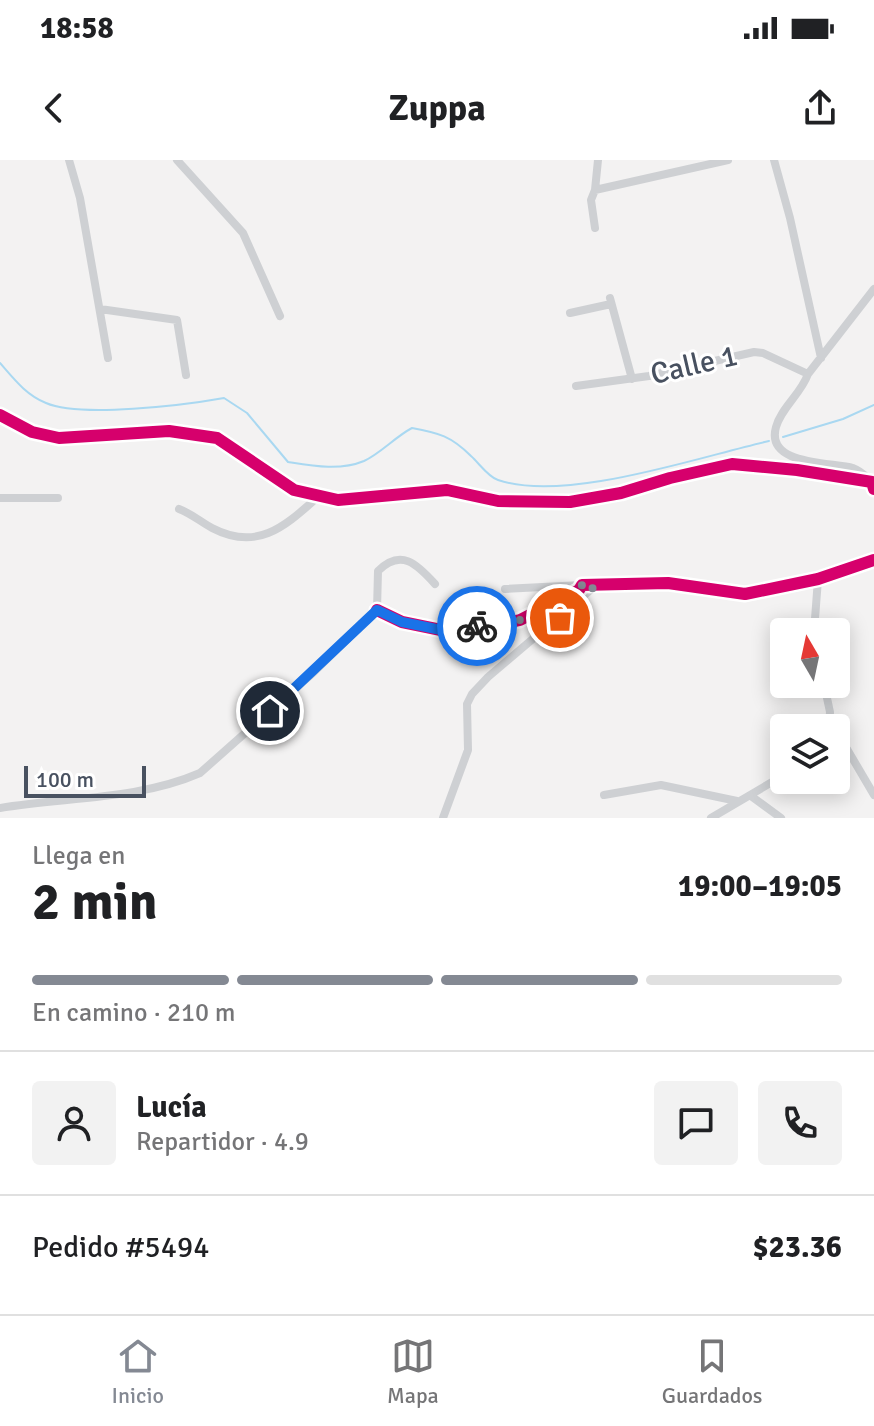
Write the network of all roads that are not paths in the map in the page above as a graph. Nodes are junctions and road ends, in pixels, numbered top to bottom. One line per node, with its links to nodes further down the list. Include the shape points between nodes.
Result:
1 (69, 160): 9 (street)
2 (177, 160): 11 (street, via 243,233)
3 (598, 160): 6 (street)
4 (728, 160): 6 (street)
5 (774, 160): 13 (street)
6 (595, 190): 7 (street)
7 (595, 228)
8 (874, 289): 13 (street)
9 (100, 309): 12 (street); 15 (street, via 177,320)
10 (570, 313): 16 (street, via 610,301)
11 (280, 316)
12 (108, 358)
13 (821, 358): 14 (street)
14 (808, 374): 16 (street, Calle 1, via 754,352); 19 (street, via 778,420 777,445 804,461 856,469)
15 (186, 375)
16 (632, 379): 17 (street, Calle 1)
17 (576, 386)
18 (0, 415): 20 (street, via 32,432 59,438 169,431 217,438 294,490)
19 (873, 485): 20 (street, via 732,464 570,502 498,501 447,490 338,500)
20 (318, 497): 23 (street, via 276,532 255,538 212,528)
21 (0, 498): 22 (street)
22 (58, 498)
23 (179, 509)
24 (874, 560): 25 (street)
25 (818, 579): 28 (street, via 745,594 668,583); 31 (street)
26 (435, 584): 30 (street, via 418,565 389,560 378,571)
27 (582, 585): 28 (street); 29 (street); 30 (street, via 538,613 492,626 441,630)
28 (594, 587): 39 (street, via 472,694 467,704 468,750)
29 (505, 589)
30 (377, 610): 38 (street, via 200,773 141,789)
31 (815, 618)
32 (850, 754): 35 (street)
33 (770, 784): 36 (street)
34 (604, 795): 37 (street, via 661,785)
35 (874, 795)
36 (751, 796): 37 (street); 41 (street)
37 (737, 801): 40 (street)
38 (0, 808)
39 (443, 818)
40 (711, 818)
41 (781, 818)

